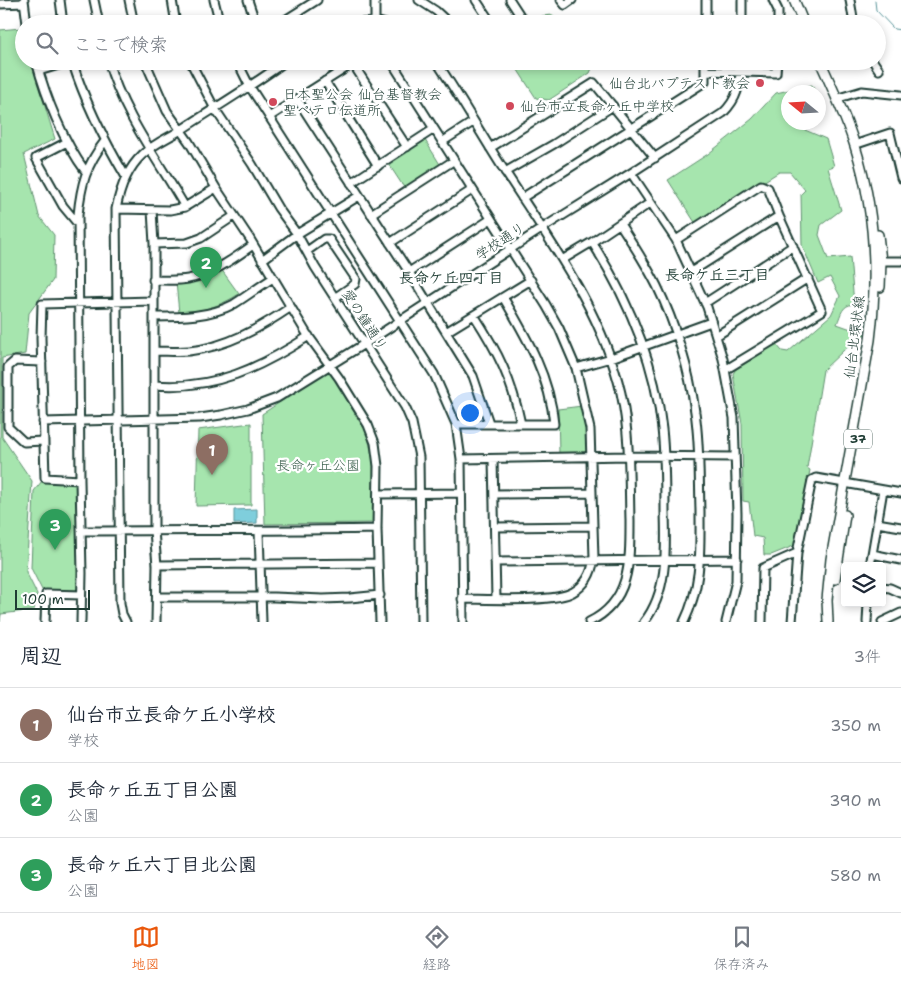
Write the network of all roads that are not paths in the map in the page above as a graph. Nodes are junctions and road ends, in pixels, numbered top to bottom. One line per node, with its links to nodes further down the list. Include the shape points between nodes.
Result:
1 (60, 0): 23 (street)
2 (94, 0): 24 (street)
3 (129, 0): 25 (street)
4 (172, 0): 26 (street)
5 (214, 0): 27 (street)
6 (248, 0): 28 (street)
7 (317, 0): 29 (street)
8 (375, 0): 30 (street)
9 (419, 0): 31 (street)
10 (476, 0): 32 (street)
11 (510, 0): 33 (street)
12 (561, 0): 13 (street, via 565,5)
13 (572, 0)
14 (706, 0): 34 (street)
15 (742, 0): 35 (street)
16 (773, 0): 36 (street)
17 (794, 0): 37 (main road)
18 (800, 0): 38 (main road)
19 (850, 0): 39 (street)
20 (24, 1): 21 (street); 22 (street)
21 (0, 4)
22 (26, 15)
23 (62, 15)
24 (97, 15)
25 (132, 15)
26 (174, 15)
27 (218, 15)
28 (253, 15)
29 (294, 15)
30 (375, 15)
31 (440, 15)
32 (486, 15)
33 (520, 15)
34 (706, 15)
35 (742, 15)
36 (778, 15)
37 (800, 15)
38 (806, 15)
39 (852, 15)
40 (42, 70): 54 (street)
41 (75, 70): 69 (street)
42 (111, 70): 74 (street, via 118,90)
43 (149, 70): 68 (street, via 166,111)
44 (195, 70): 63 (street, 愛の鐘通り)
45 (242, 70): 58 (street)
46 (269, 70): 58 (street)
47 (342, 70): 57 (street)
48 (360, 70): 73 (street)
49 (397, 70): 67 (street)
50 (442, 70): 65 (street)
51 (776, 70): 56 (street, via 776,73)
52 (824, 70): 161 (main road, 仙台北環状線 / 37, via 860,164 874,252 873,316)
53 (830, 70): 60 (main road, 仙台北環状線 / 37)
54 (39, 71): 70 (street)
55 (705, 71): 56 (street); 66 (street, via 704,82 700,86)
56 (740, 72): 76 (street, 学校通り, via 738,92 724,113)
57 (325, 81): 61 (street); 78 (street)
58 (250, 86): 63 (street); 64 (street)
59 (901, 95): 60 (street, via 862,91)
60 (842, 97): 72 (main road, 仙台北環状線 / 37)
61 (297, 99): 64 (street); 84 (street)
62 (613, 106): 66 (street); 75 (street, via 594,83); 80 (street)
63 (215, 109): 68 (street); 101 (street, 愛の鐘通り)
64 (270, 116): 93 (street)
65 (473, 122): 71 (street); 75 (street)
66 (632, 127): 76 (street); 88 (street)
67 (434, 129): 71 (street); 73 (street)
68 (181, 130): 74 (street); 85 (street)
69 (105, 141): 79 (street); 82 (street)
70 (67, 142): 79 (street); 99 (street, via 36,158 63,206)
71 (442, 142): 77 (street)
72 (860, 143): 83 (street, via 890,133); 113 (main road, 仙台北環状線 / 37, via 874,203)
73 (407, 147): 78 (street)
74 (150, 148): 82 (street); 90 (street)
75 (490, 148): 80 (street)
76 (656, 158): 81 (street, 学校通り)
77 (453, 160): 86 (street); 94 (street)
78 (378, 166): 84 (street)
79 (86, 172): 99 (street, via 80,194)
80 (505, 172): 88 (street)
81 (631, 173): 89 (street); 100 (street, 学校通り)
82 (126, 177): 91 (street)
83 (901, 178)
84 (350, 183): 87 (street)
85 (216, 188): 90 (street); 95 (street)
86 (472, 190): 97 (street); 104 (street)
87 (359, 196): 93 (street); 94 (street)
88 (522, 198): 100 (street)
89 (650, 203): 98 (street); 102 (street)
90 (185, 207): 92 (street)
91 (116, 209): 92 (street); 123 (street)
92 (152, 210): 105 (street)
93 (332, 213): 101 (street); 130 (street)
94 (371, 214): 104 (street)
95 (234, 216): 105 (street, via 201,238 187,243); 106 (street)
96 (778, 216): 102 (street, via 768,188 761,185); 107 (street); 115 (street)
97 (491, 219): 108 (street); 114 (street)
98 (620, 224): 103 (street); 133 (street, via 657,286)
99 (78, 225): 124 (street)
100 (541, 229): 108 (street, 学校通り); 111 (street)
101 (297, 234): 109 (street, 愛の鐘通り); 110 (street)
102 (676, 240): 115 (street)
103 (592, 242): 111 (street); 137 (street, via 624,298)
104 (390, 243): 114 (street)
105 (154, 244): 118 (street)
106 (253, 245): 110 (street); 118 (street, via 205,275)
107 (793, 246): 117 (street); 126 (street)
108 (510, 250): 119 (street); 125 (street, 学校通り)
109 (307, 252): 120 (street, 愛の鐘通り); 120 (street, via 324,239 329,239 356,280)
110 (262, 260): 116 (street)
111 (562, 260): 139 (street, via 594,315)
112 (901, 260): 113 (street)
113 (880, 261): 161 (main road, 仙台北環状線 / 37, via 878,322)
114 (409, 272): 125 (street)
115 (691, 272): 126 (street)
116 (273, 278): 127 (street); 129 (street, via 233,304 215,311 194,316)
117 (808, 278): 135 (street); 143 (street, via 822,311)
118 (154, 280): 122 (street)
119 (531, 280): 121 (street); 142 (street, via 559,328)
120 (336, 297): 136 (street, 愛の鐘通り)
121 (504, 297): 128 (street); 151 (street, via 540,366 552,406 554,424)
122 (153, 300): 123 (street); 129 (street)
123 (118, 301): 124 (street); 145 (street)
124 (80, 302): 140 (street, via 42,304); 148 (street)
125 (428, 303): 130 (street, 学校通り); 132 (street)
126 (705, 303): 131 (street)
127 (291, 307): 134 (street); 138 (street, via 265,324 226,342 189,351)
128 (474, 315): 132 (street); 151 (street, via 506,370)
129 (154, 317): 138 (street)
130 (401, 321): 136 (street, 学校通り); 150 (street, via 434,374)
131 (711, 322): 133 (street); 135 (street)
132 (446, 332): 149 (street, via 473,376)
133 (676, 335): 137 (street); 155 (street, via 693,397)
134 (309, 336): 141 (street); 144 (street, via 243,373 189,386)
135 (716, 336): 143 (street)
136 (365, 344): 141 (street, 学校通り); 164 (street, 愛の鐘通り, via 412,423)
137 (643, 346): 139 (street); 157 (street, via 659,406)
138 (154, 351): 144 (street)
139 (611, 358): 142 (street); 153 (street, via 621,393)
140 (42, 362): 147 (street); 152 (street, via 15,361 8,367 8,427 24,442)
141 (330, 365): 146 (street, 学校通り, via 277,398 248,409 200,418); 167 (street, via 368,424 375,443)
142 (576, 368): 154 (street, via 590,430)
143 (725, 370): 156 (street, via 734,418)
144 (155, 385): 146 (street)
145 (118, 420): 146 (street, 学校通り); 148 (street, 学校通り); 174 (street)
146 (155, 420): 176 (street)
147 (43, 422): 148 (street, 学校通り); 152 (street)
148 (80, 422): 160 (street)
149 (489, 423): 150 (street); 151 (street)
150 (456, 424): 158 (street)
151 (521, 424)
152 (44, 441): 160 (street, via 45,478)
153 (629, 456): 154 (street); 157 (street); 180 (street)
154 (591, 457): 159 (street); 165 (street)
155 (698, 457): 156 (street); 157 (street); 183 (street)
156 (735, 457): 181 (street)
157 (664, 458): 185 (street)
158 (461, 459): 159 (street); 163 (street)
159 (493, 459): 168 (street)
160 (80, 480): 175 (street)
161 (848, 483): 162 (street); 178 (street, via 812,480); 215 (main road, 仙台北環状線 / 37, via 831,560); 216 (main road, 仙台北環状線 / 37, via 835,574)
162 (883, 490): 166 (street); 169 (street)
163 (461, 492): 164 (street); 197 (street)
164 (420, 493): 167 (street); 207 (street, 愛の鐘通り)
165 (592, 493): 168 (street); 170 (street)
166 (901, 493)
167 (379, 494): 173 (street)
168 (494, 494): 171 (street)
169 (877, 523): 172 (street); 179 (street)
170 (593, 526): 171 (street); 182 (street)
171 (495, 527): 186 (street)
172 (901, 527)
173 (377, 529): 177 (street); 188 (street)
174 (119, 530): 175 (street); 176 (street); 203 (street, via 120,603)
175 (82, 531): 193 (street)
176 (154, 531): 177 (street); 190 (street)
177 (259, 531): 189 (street)
178 (797, 553): 213 (street, via 763,568); 214 (street)
179 (872, 554): 184 (street); 187 (street)
180 (630, 559): 182 (street); 185 (street); 209 (street, via 621,592 608,609)
181 (737, 559): 183 (street); 212 (street, via 736,582)
182 (593, 560): 186 (street); 198 (street, via 586,582 571,594)
183 (700, 560): 185 (street); 211 (street, via 698,581)
184 (901, 560)
185 (665, 561): 210 (street, via 657,600)
186 (495, 562): 198 (street)
187 (871, 562)
188 (378, 563): 189 (street); 194 (street)
189 (260, 564): 190 (street); 196 (street)
190 (157, 565): 195 (street)
191 (886, 588): 192 (street)
192 (901, 593)
193 (81, 595): 201 (street, via 46,594); 202 (street)
194 (380, 595): 196 (street, via 332,599); 206 (street)
195 (157, 597): 196 (street); 204 (street)
196 (260, 597): 205 (street)
197 (462, 599): 198 (street); 208 (street)
198 (496, 599)
199 (868, 607): 217 (street)
200 (901, 613): 218 (street)
201 (45, 622)
202 (81, 622)
203 (126, 622)
204 (156, 622)
205 (262, 622)
206 (380, 622)
207 (421, 622)
208 (463, 622)
209 (589, 622)
210 (644, 622)
211 (684, 622)
212 (726, 622)
213 (762, 622)
214 (792, 622)
215 (828, 622)
216 (834, 622)
217 (867, 622)
218 (882, 622)

